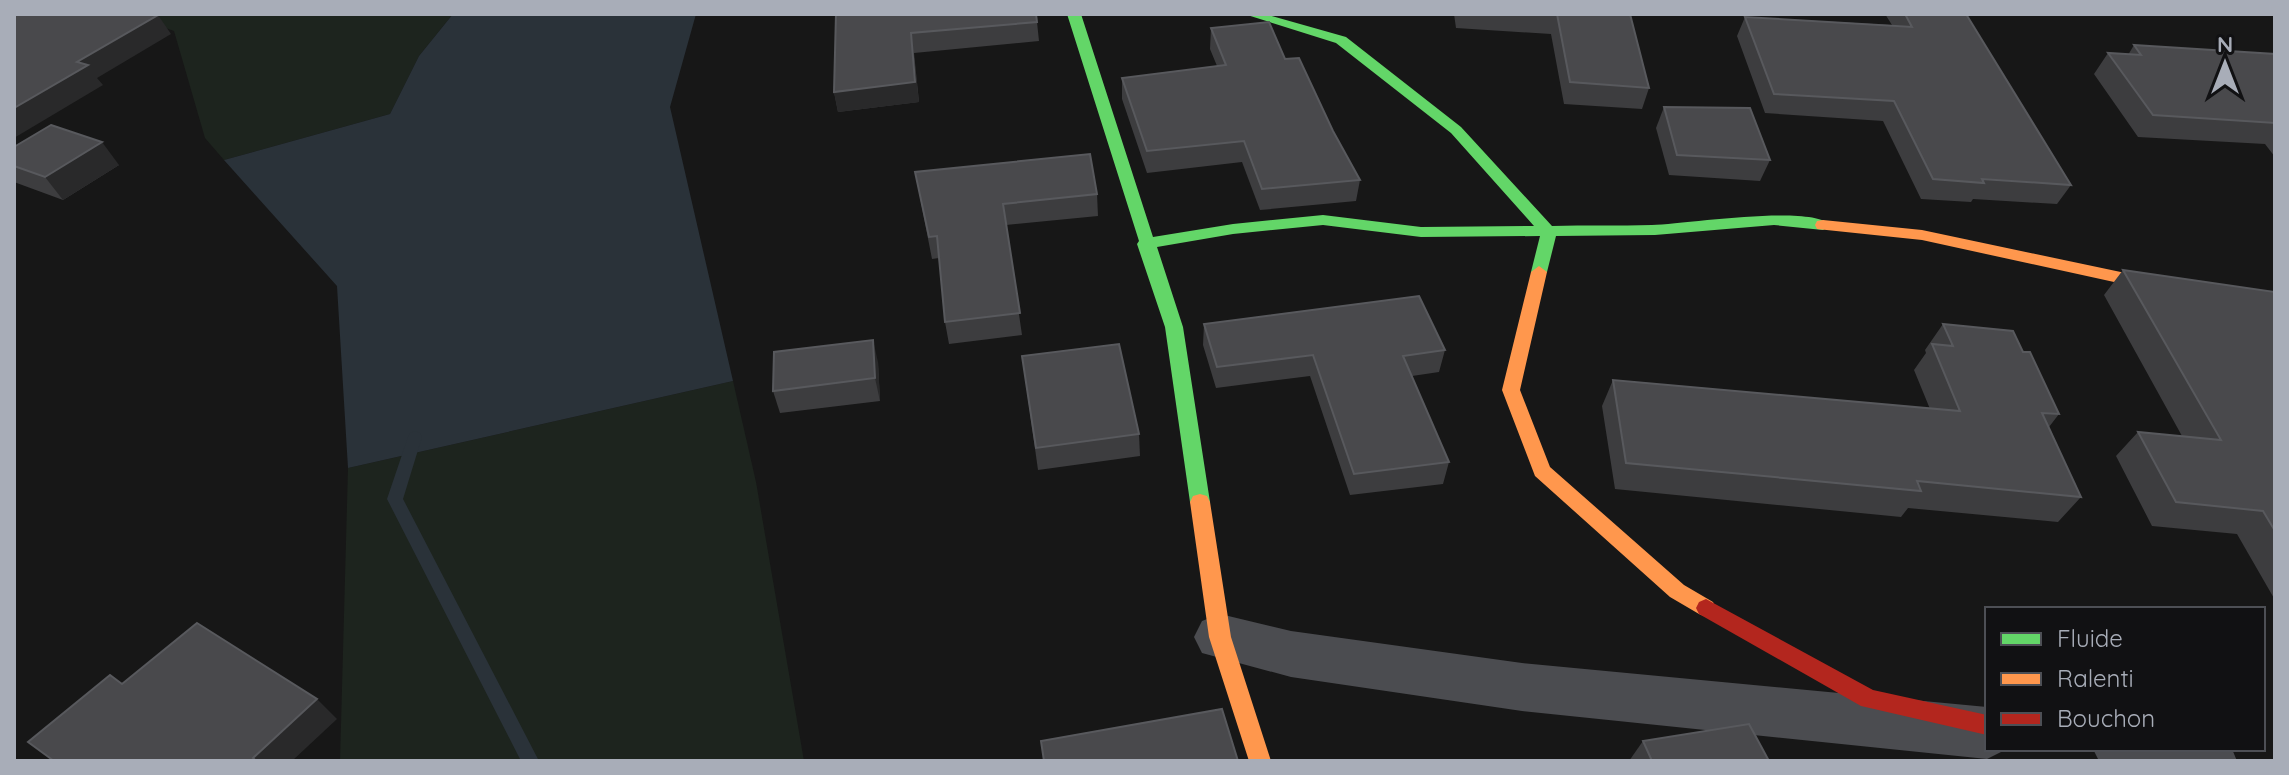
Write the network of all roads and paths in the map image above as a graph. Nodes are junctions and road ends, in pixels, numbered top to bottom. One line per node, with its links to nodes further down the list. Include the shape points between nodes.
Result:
1 (1074, 14): 4 (street)
2 (1251, 14): 3 (street, via 1341,40 1456,130)
3 (1549, 232): 4 (street, via 1421,232 1323,220); 5 (street, via 1789,221 1922,235 2187,292); 7 (street, via 1511,390 1542,471 1677,591 1758,638 1869,699)
4 (1145, 244): 6 (street, via 1174,327)
5 (2275, 303)
6 (1220, 637): 8 (street, via 1291,654 1522,687); 10 (street)
7 (1985, 725)
8 (1985, 733)
9 (2136, 751): 11 (street)
10 (1260, 761)
11 (2209, 761)

